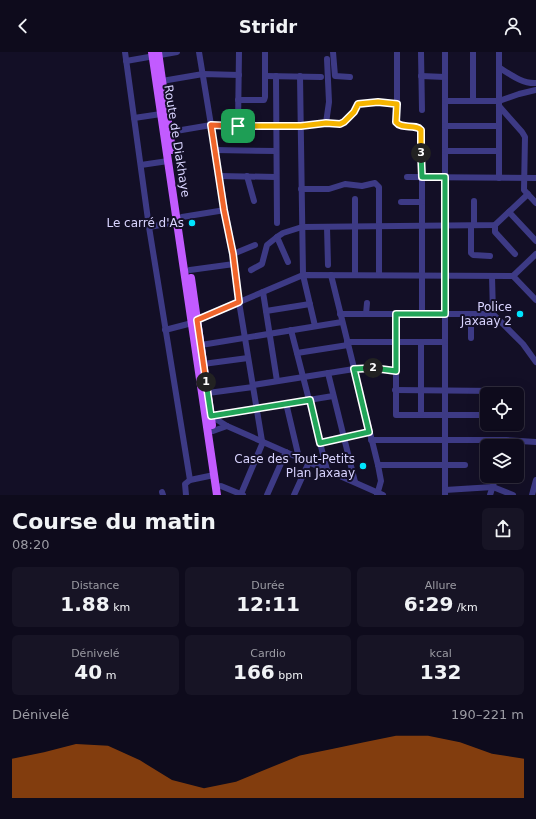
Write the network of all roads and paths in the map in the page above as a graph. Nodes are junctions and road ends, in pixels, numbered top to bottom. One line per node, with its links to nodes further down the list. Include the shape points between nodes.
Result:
1 (125, 52): 14 (street)
2 (177, 52): 12 (street)
3 (199, 52): 16 (street)
4 (239, 52): 17 (street)
5 (265, 52): 18 (street)
6 (332, 52): 23 (street, via 335,76)
7 (397, 52): 30 (street)
8 (421, 52): 21 (street)
9 (445, 52): 24 (street)
10 (472, 52): 29 (street)
11 (499, 52): 15 (street)
12 (155, 54): 14 (street); 25 (main road, Route de Diakhaye); 33 (main road, Route de Diakhaye)
13 (327, 59): 35 (street, via 329,102)
14 (126, 61): 34 (street)
15 (500, 68): 26 (street); 31 (street)
16 (203, 74): 17 (street); 25 (street); 36 (street)
17 (238, 75): 27 (street)
18 (265, 76): 19 (street); 27 (street, via 264,100)
19 (276, 76): 20 (street); 38 (street)
20 (300, 76): 22 (street); 39 (street)
21 (421, 76): 24 (street); 32 (street)
22 (321, 77)
23 (350, 77)
24 (445, 77): 28 (street)
25 (162, 81): 42 (main road, Route de Diakhaye)
26 (534, 86): 31 (street)
27 (238, 100): 37 (street)
28 (445, 101): 29 (street); 40 (street)
29 (473, 101): 31 (street)
30 (397, 104): 35 (street, via 358,104 344,122); 53 (street, via 396,122 400,126 418,127 421,130)
31 (499, 104): 41 (street); 56 (street, via 525,137)
32 (422, 110)
33 (161, 114): 34 (street); 47 (main road, Route de Diakhaye)
34 (134, 118): 48 (street)
35 (326, 123): 39 (street)
36 (211, 125): 37 (street); 42 (street); 43 (street)
37 (238, 126): 38 (street)
38 (276, 126): 39 (street); 44 (street)
39 (301, 126): 58 (street)
40 (445, 126): 41 (street); 45 (street)
41 (499, 126): 46 (street)
42 (170, 132): 68 (main road, Route de Diakhaye)
43 (215, 150): 44 (street); 49 (street)
44 (276, 151): 51 (street)
45 (445, 151): 46 (street); 54 (street)
46 (499, 151): 55 (street)
47 (168, 161): 48 (street); 68 (main road, Route de Diakhaye)
48 (141, 165): 77 (street)
49 (219, 176): 50 (street); 66 (street)
50 (247, 176): 51 (street); 61 (street)
51 (276, 176): 69 (street)
52 (407, 177): 53 (street)
53 (422, 177): 54 (street); 64 (street)
54 (445, 177): 55 (street); 75 (street)
55 (499, 178): 56 (street)
56 (524, 178): 57 (street); 59 (street, via 524,190)
57 (536, 178)
58 (302, 189): 71 (street); 73 (street, via 329,189 345,184 362,186 375,183 379,187)
59 (528, 194): 65 (street); 67 (street)
60 (355, 199): 72 (street)
61 (254, 201)
62 (474, 201): 76 (street)
63 (401, 202): 64 (street)
64 (422, 202): 74 (street)
65 (536, 203)
66 (224, 210): 68 (street); 82 (street)
67 (509, 212): 70 (street); 80 (street)
68 (180, 219): 77 (street); 89 (main road, Route de Diakhaye); 112 (main road, Route de Diakhaye)
69 (277, 223)
70 (495, 225): 76 (street); 83 (street, via 495,232)
71 (302, 226): 78 (street); 79 (street); 91 (street)
72 (355, 226): 73 (street); 78 (street); 93 (street)
73 (378, 226): 74 (street); 94 (street)
74 (422, 226): 75 (street); 95 (street)
75 (445, 226): 76 (street); 96 (street)
76 (472, 226): 85 (street, via 470,253)
77 (150, 227): 115 (street)
78 (327, 227): 88 (street)
79 (277, 237): 86 (street); 90 (street, via 267,245 262,264)
80 (536, 241)
81 (254, 245): 82 (street)
82 (233, 254): 87 (street)
83 (515, 254)
84 (536, 254): 98 (street)
85 (490, 256)
86 (288, 262)
87 (234, 264): 89 (street); 101 (street)
88 (328, 265)
89 (190, 270): 112 (main road, Route de Diakhaye)
90 (251, 270)
91 (303, 275): 92 (street); 99 (street); 103 (street)
92 (330, 275): 93 (street); 105 (street)
93 (355, 275): 94 (street)
94 (379, 275): 95 (street)
95 (422, 276): 96 (street); 108 (street)
96 (445, 276): 97 (street); 109 (street)
97 (492, 276): 98 (street); 111 (street)
98 (513, 276): 100 (street)
99 (263, 292): 101 (street); 104 (street)
100 (536, 300)
101 (239, 302): 112 (street); 118 (street)
102 (366, 303): 106 (street)
103 (310, 304): 104 (street); 114 (street)
104 (266, 311): 117 (street)
105 (340, 314): 106 (street); 113 (street)
106 (366, 314): 107 (street)
107 (396, 314): 108 (street); 120 (street)
108 (422, 314): 109 (street)
109 (445, 314): 110 (street); 122 (street)
110 (471, 314): 111 (street); 119 (street)
111 (493, 314): 127 (street, via 523,344)
112 (194, 322): 115 (street); 124 (main road, Route de Diakhaye); 147 (main road, Route de Diakhaye)
113 (342, 322): 114 (street); 123 (street)
114 (315, 326): 116 (street)
115 (165, 330): 167 (street)
116 (291, 330): 117 (street); 125 (street)
117 (269, 334): 118 (street); 133 (street)
118 (245, 337): 124 (street); 126 (street)
119 (472, 338)
120 (396, 342): 121 (street); 123 (street); 130 (street)
121 (421, 342): 122 (street); 136 (street)
122 (445, 342): 137 (street)
123 (347, 344): 125 (street); 129 (street)
124 (201, 345): 128 (main road, Route de Diakhaye)
125 (297, 353): 132 (street)
126 (248, 358): 128 (street); 134 (street)
127 (536, 362)
128 (203, 364): 139 (main road, Route de Diakhaye)
129 (354, 369): 130 (street); 131 (street); 150 (street)
130 (396, 371): 135 (street)
131 (328, 373): 132 (street); 140 (street)
132 (303, 377): 133 (street); 141 (street)
133 (277, 381): 134 (street)
134 (253, 386): 139 (street); 143 (street)
135 (395, 390): 136 (street); 144 (street, via 396,415)
136 (421, 390): 137 (street); 144 (street)
137 (445, 390): 138 (street); 145 (street)
138 (480, 391)
139 (208, 393): 147 (main road, Route de Diakhaye)
140 (333, 396): 141 (street); 151 (street)
141 (310, 400): 142 (street); 158 (street)
142 (286, 403): 143 (street); 160 (street)
143 (256, 408): 147 (street); 154 (street)
144 (421, 414): 145 (street)
145 (445, 414): 146 (street); 153 (street)
146 (480, 415)
147 (208, 416): 148 (street); 149 (main road, Route de Diakhaye)
148 (227, 426): 149 (street); 154 (street)
149 (210, 431): 166 (main road, Route de Diakhaye); 171 (main road, Route de Diakhaye)
150 (369, 432): 151 (street); 152 (street)
151 (343, 437): 158 (street); 168 (street)
152 (371, 440): 153 (street); 163 (street)
153 (445, 440): 155 (street); 162 (street)
154 (263, 442): 159 (street); 174 (street)
155 (480, 442)
156 (524, 442): 157 (street)
157 (536, 442)
158 (320, 443): 165 (street)
159 (286, 452): 160 (street); 180 (street)
160 (299, 458): 161 (street)
161 (309, 462): 165 (street); 175 (street)
162 (445, 464): 163 (street); 164 (street); 173 (street)
163 (378, 465): 176 (street, via 381,481)
164 (465, 465)
165 (327, 470): 168 (street)
166 (214, 475): 167 (street); 178 (main road, Route de Diakhaye)
167 (190, 480): 177 (street, via 185,484)
168 (355, 482): 176 (street)
169 (536, 482): 183 (street)
170 (494, 483): 172 (street)
171 (221, 486): 174 (street); 179 (main road, Route de Diakhaye)
172 (493, 488): 173 (street); 181 (street); 182 (street)
173 (445, 492)
174 (242, 494)
175 (296, 494)
176 (379, 494)
177 (186, 495)
178 (217, 495)
179 (222, 495)
180 (267, 495)
181 (490, 495)
182 (513, 495)
183 (532, 495)

